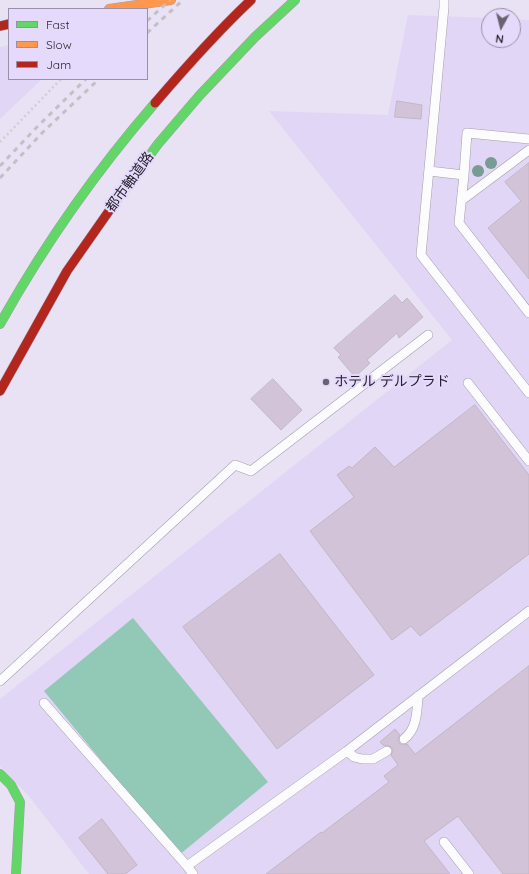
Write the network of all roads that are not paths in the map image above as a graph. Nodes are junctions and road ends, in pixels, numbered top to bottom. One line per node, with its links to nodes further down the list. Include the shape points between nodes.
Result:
1 (171, 0): 5 (main road)
2 (251, 0): 12 (main road, 都市軸道路, via 236,13 136,125 76,205)
3 (295, 0): 15 (main road, 都市軸道路, via 255,37 158,144 67,271)
4 (444, 0): 8 (lane)
5 (116, 8)
6 (529, 138): 9 (lane, via 467,133)
7 (529, 150): 10 (lane)
8 (429, 171): 9 (lane); 16 (lane, via 421,256)
9 (464, 175): 10 (lane)
10 (462, 200): 11 (lane, via 459,223)
11 (529, 313)
12 (0, 324)
13 (428, 335): 19 (lane, via 251,470 235,465)
14 (468, 383): 17 (lane)
15 (0, 391)
16 (529, 393)
17 (529, 461)
18 (529, 611): 20 (lane)
19 (0, 680)
20 (418, 696): 22 (lane, via 414,725); 23 (lane)
21 (44, 703): 27 (lane)
22 (404, 739)
23 (347, 751): 24 (lane, via 354,757 373,759); 27 (lane)
24 (387, 751)
25 (0, 774): 28 (main road, via 11,785 20,802)
26 (444, 842): 30 (lane)
27 (188, 866): 29 (lane)
28 (16, 874)
29 (193, 874)
30 (469, 874)

